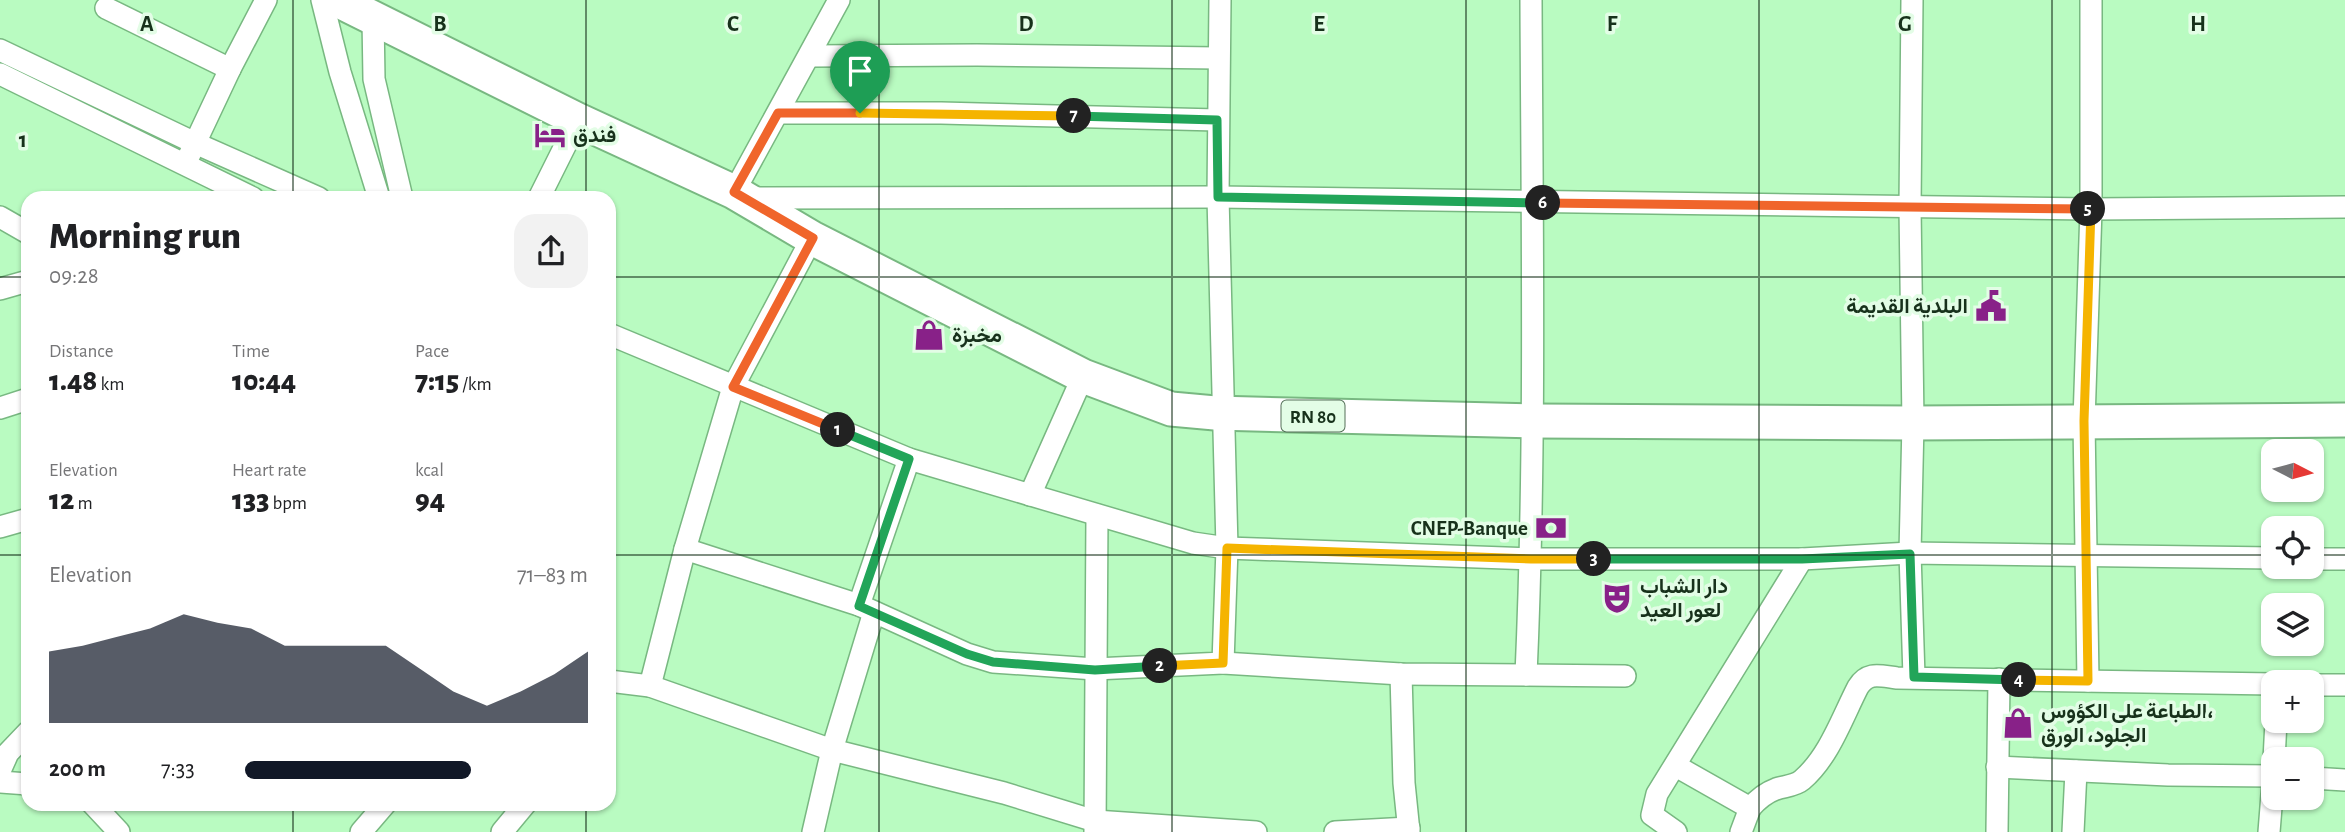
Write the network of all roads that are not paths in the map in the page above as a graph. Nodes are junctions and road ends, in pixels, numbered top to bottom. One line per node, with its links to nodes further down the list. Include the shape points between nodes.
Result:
1 (266, 0): 14 (street)
2 (321, 0): 15 (street)
3 (337, 0): 10 (main road, RN 80)
4 (839, 0): 12 (street)
5 (1220, 0): 13 (street)
6 (1531, 0): 30 (street)
7 (1912, 0): 31 (street)
8 (2091, 0): 33 (street)
9 (106, 8): 14 (street)
10 (373, 9): 17 (street); 19 (main road, RN 80)
11 (0, 50): 21 (street)
12 (810, 56): 13 (street); 18 (street)
13 (1218, 58): 20 (street)
14 (230, 69): 21 (street)
15 (340, 72): 17 (street); 25 (street)
16 (0, 74): 22 (street)
17 (373, 79): 26 (street)
18 (778, 113): 20 (street); 28 (street)
19 (578, 120): 27 (street); 28 (main road, RN 80)
20 (1217, 120): 29 (street)
21 (195, 143): 22 (street); 24 (street)
22 (186, 164): 23 (street)
23 (239, 191)
24 (303, 191)
25 (377, 191)
26 (400, 191)
27 (542, 191)
28 (739, 195): 29 (street); 36 (main road, RN 80)
29 (1218, 197): 30 (street); 44 (street)
30 (1532, 203): 31 (street); 46 (street)
31 (1910, 207): 33 (street); 48 (street)
32 (2345, 207): 33 (street)
33 (2091, 209): 47 (street)
34 (0, 217): 35 (street)
35 (21, 229)
36 (813, 238): 40 (main road, RN 80); 41 (street)
37 (21, 283): 38 (street)
38 (0, 289)
39 (616, 337): 41 (street)
40 (1083, 376): 44 (main road, RN 80, via 1171,410); 50 (street)
41 (733, 387): 49 (street); 55 (street)
42 (21, 401): 43 (street)
43 (0, 408)
44 (1224, 413): 46 (main road, RN 80); 54 (street)
45 (2345, 420): 47 (main road, RN 80)
46 (1534, 421): 48 (main road, RN 80); 59 (street)
47 (2084, 421): 48 (main road, RN 80); 57 (street)
48 (1913, 423): 56 (street)
49 (909, 459): 50 (street); 63 (street)
50 (1030, 495): 51 (street)
51 (1097, 515): 54 (street, via 1193,543); 65 (street)
52 (21, 521): 53 (street)
53 (0, 527)
54 (1227, 548): 59 (street); 64 (street)
55 (685, 549): 63 (street); 76 (street)
56 (1910, 554): 57 (street); 60 (street); 69 (street)
57 (2085, 555): 58 (street); 71 (street)
58 (2261, 558)
59 (1531, 559): 60 (street); 67 (street)
60 (1802, 559): 79 (street)
61 (2324, 559): 62 (street)
62 (2345, 559)
63 (867, 609): 65 (street, via 993,662); 78 (street)
64 (1223, 663): 65 (street); 66 (street)
65 (1095, 670): 94 (street)
66 (1401, 674): 67 (street); 95 (street)
67 (1526, 675): 68 (street)
68 (1625, 676)
69 (1914, 677): 70 (street); 88 (street, via 1872,675 1862,680 1827,750 1804,778 1777,788)
70 (1999, 679): 71 (street); 80 (street)
71 (2088, 681): 73 (street)
72 (616, 682): 76 (street)
73 (2261, 684)
74 (2324, 685): 75 (street)
75 (2345, 685)
76 (650, 686): 78 (street)
77 (21, 739): 81 (street, via 8,752)
78 (832, 750): 94 (street, via 1004,793); 100 (street)
79 (1676, 766): 88 (street); 103 (street, via 1651,811 1655,819)
80 (1997, 767): 82 (street); 105 (street)
81 (0, 771)
82 (2076, 771): 83 (street); 106 (street)
83 (2261, 776)
84 (2324, 779): 85 (street)
85 (2345, 780)
86 (0, 782): 87 (street)
87 (21, 784)
88 (1750, 808): 104 (street)
89 (2271, 810): 107 (street)
90 (99, 811): 96 (street)
91 (379, 811): 97 (street)
92 (520, 811): 98 (street)
93 (525, 811): 99 (street)
94 (1095, 826): 101 (street)
95 (1409, 830): 102 (street)
96 (119, 832)
97 (361, 832)
98 (502, 832)
99 (529, 832)
100 (813, 832)
101 (1256, 832)
102 (1335, 832)
103 (1676, 832)
104 (1741, 832)
105 (1997, 832)
106 (2073, 832)
107 (2269, 832)

